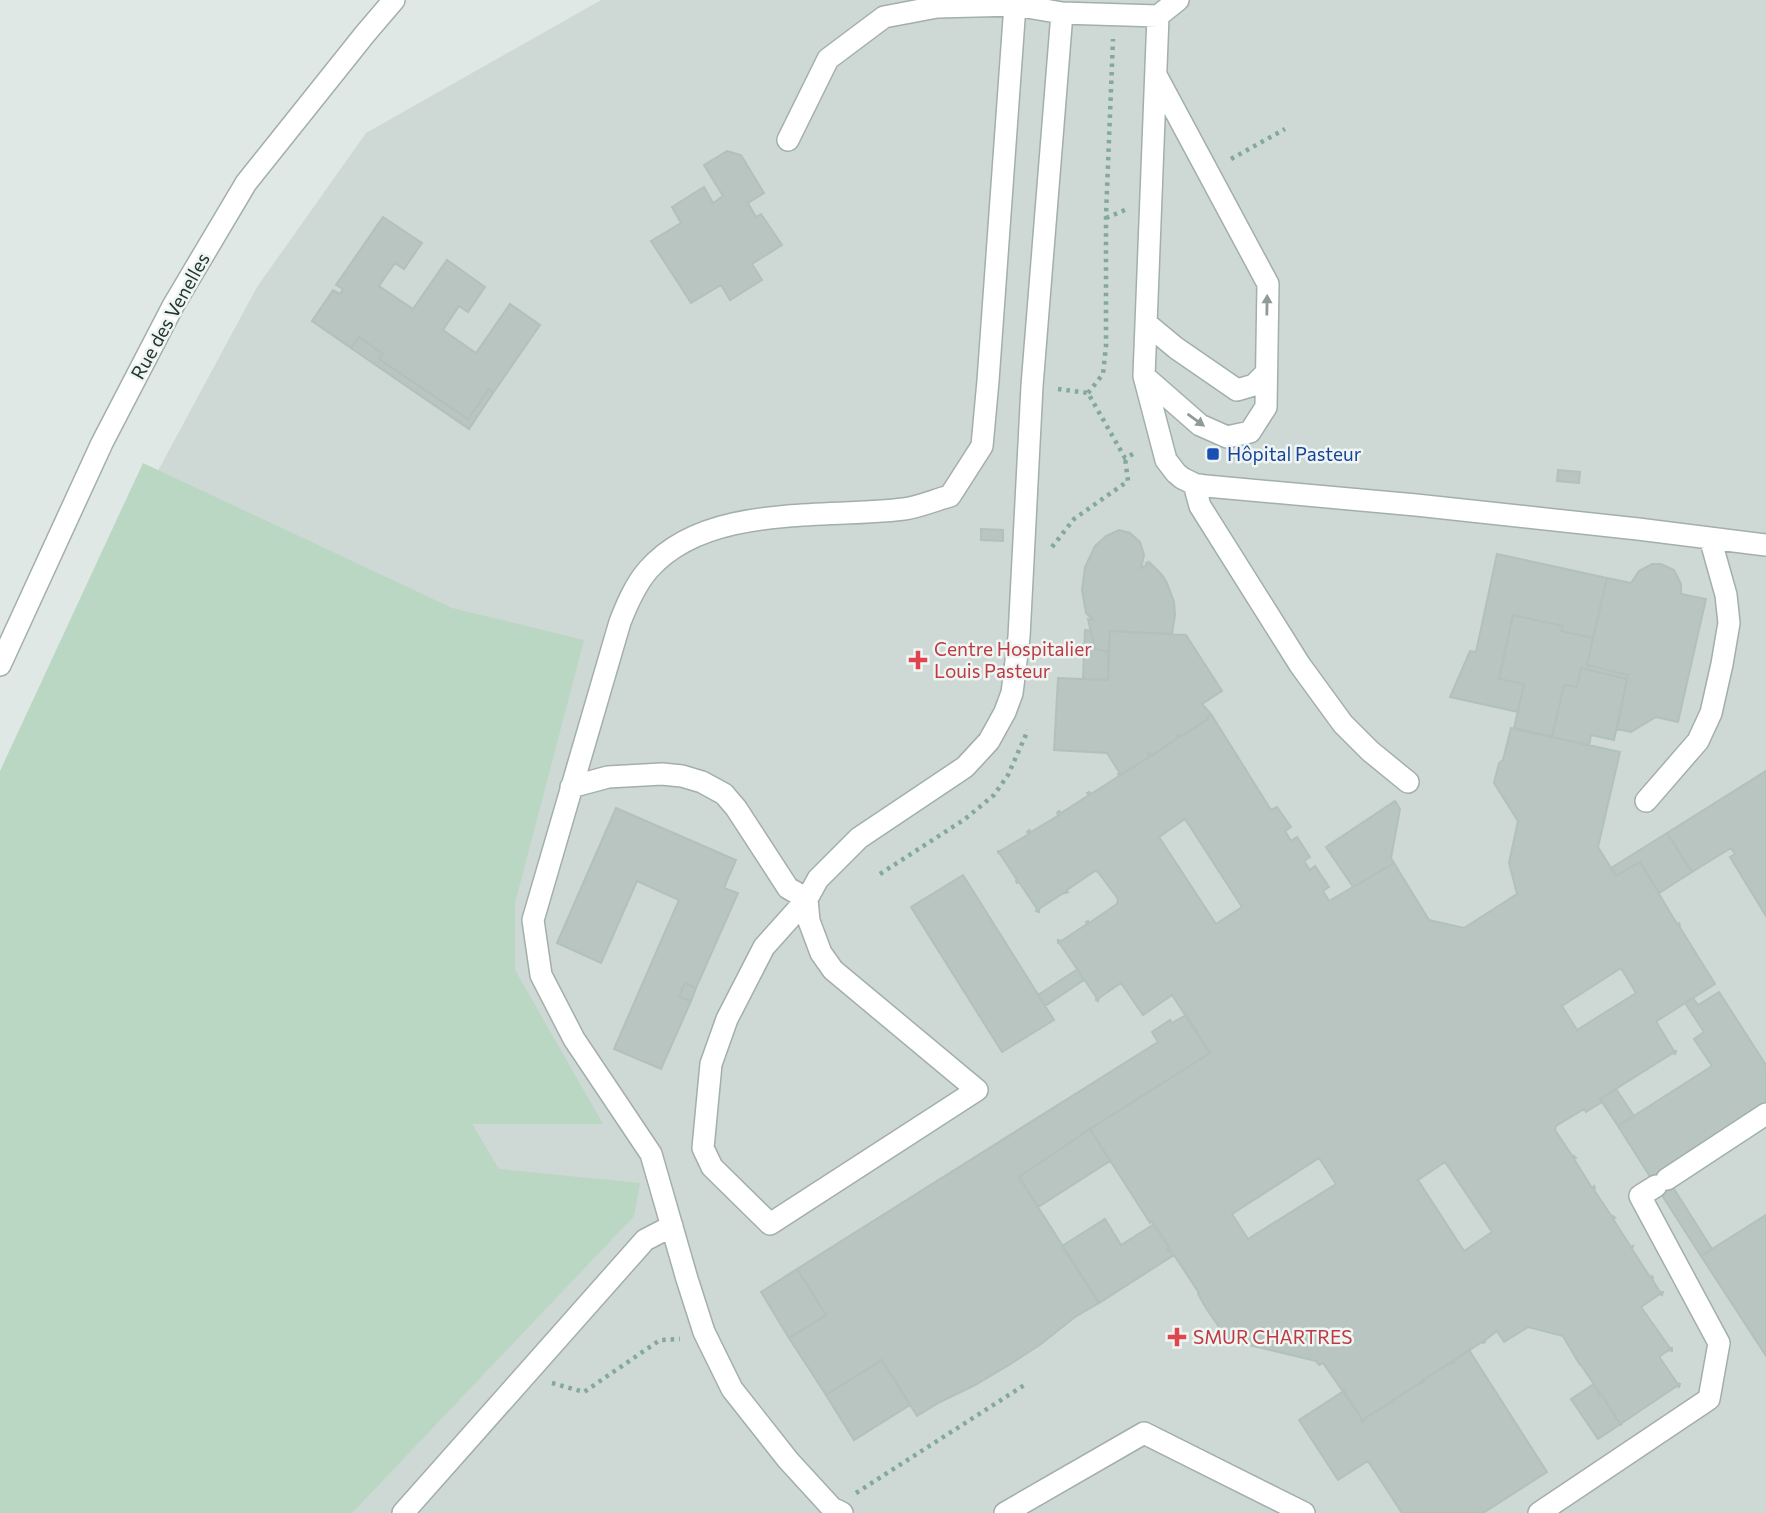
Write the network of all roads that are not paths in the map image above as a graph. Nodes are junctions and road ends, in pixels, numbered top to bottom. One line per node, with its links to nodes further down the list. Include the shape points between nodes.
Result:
1 (394, 0): 14 (street, Rue des Venelles, via 246,183 173,306 102,443)
2 (1178, 0): 5 (street)
3 (1014, 3): 4 (street); 7 (street, via 937,6 884,17 828,59); 16 (street, via 982,446 950,496 906,509 745,520 686,540 662,557 627,604)
4 (1062, 13): 5 (street); 18 (street, via 1012,692 989,741 965,767 859,838 818,879)
5 (1158, 16): 6 (street)
6 (1156, 75): 8 (street); 9 (street, one-way to 6, via 1268,284)
7 (788, 140)
8 (1146, 323): 9 (street, via 1237,390); 10 (street)
9 (1266, 373): 10 (street, one-way to 9, via 1200,425 1227,437 1250,432 1266,407)
10 (1144, 376): 11 (street, via 1166,460)
11 (1194, 484): 12 (street); 15 (street, via 1200,506 1300,665 1343,724)
12 (1710, 538): 13 (street); 17 (street, via 1729,623 1720,677 1698,741)
13 (1766, 545)
14 (0, 665)
15 (1408, 782)
16 (571, 787): 18 (street, via 608,777 662,774 702,782 724,794 788,888); 20 (street, via 533,920 541,975 574,1039 651,1154)
17 (1646, 801)
18 (807, 899): 18 (street, via 764,947 727,1019 711,1064 703,1149 712,1167 770,1224 977,1090 833,970 813,933)
19 (1766, 1114): 25 (street, via 1640,1196 1718,1343 1709,1399)
20 (672, 1226): 21 (street, via 704,1332 732,1389 788,1460); 22 (street, via 645,1240)
21 (837, 1510)
22 (402, 1513)
23 (1005, 1513): 24 (street, via 1144,1433)
24 (1304, 1513)
25 (1539, 1513)

